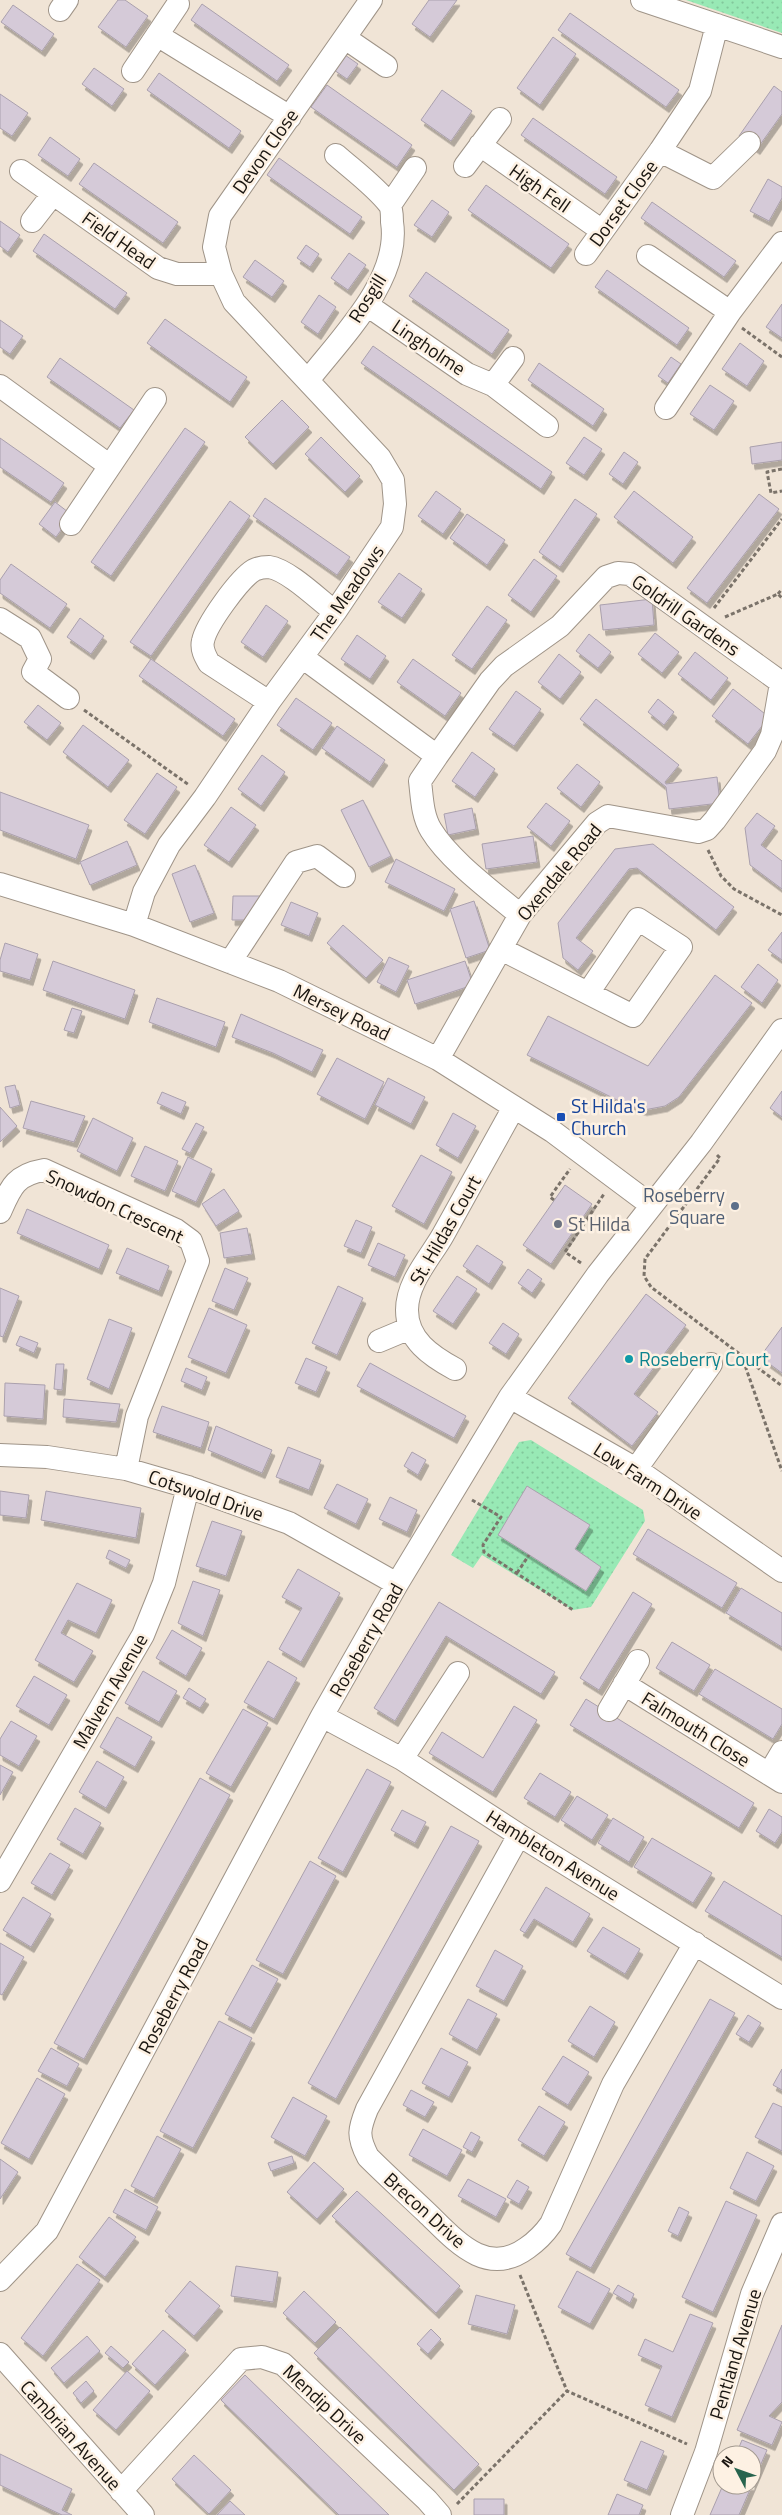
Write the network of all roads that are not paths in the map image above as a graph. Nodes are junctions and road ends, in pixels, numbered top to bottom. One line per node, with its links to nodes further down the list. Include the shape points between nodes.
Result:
1 (371, 0): 6 (street, Devon Close)
2 (642, 0): 4 (street)
3 (178, 4): 5 (street)
4 (717, 25): 7 (street); 14 (street, Dorset Close, via 700,91)
5 (157, 35): 9 (street); 10 (street)
6 (345, 38): 8 (street); 10 (street, Devon Close)
7 (782, 47)
8 (386, 66)
9 (133, 71)
10 (290, 117): 26 (street, Devon Close, via 220,216 214,247)
11 (500, 119): 13 (street)
12 (749, 143): 14 (street, Dorset Close, via 713,178)
13 (480, 145): 16 (street); 22 (street, High Fell)
14 (660, 151): 22 (street, Dorset Close)
15 (336, 155): 20 (street)
16 (465, 166)
17 (415, 168): 20 (street)
18 (21, 171): 19 (street, Field Head)
19 (53, 194): 21 (street); 26 (street, Field Head, via 158,268 177,274)
20 (390, 205): 27 (street, Rosgill, via 394,235 390,258 380,284)
21 (32, 221)
22 (601, 230): 24 (street, Dorset Close)
23 (782, 243): 28 (street)
24 (586, 254)
25 (648, 256): 28 (street)
26 (221, 274): 30 (street, The Meadows, via 234,302)
27 (366, 305): 30 (street, Rosgill); 31 (street, Lingholme, via 467,374)
28 (729, 314): 34 (street)
29 (513, 358): 31 (street)
30 (309, 379): 38 (street, The Meadows, via 380,458 394,480 392,527)
31 (493, 385): 35 (street, Lingholme)
32 (0, 386): 36 (street)
33 (155, 399): 36 (street)
34 (666, 408)
35 (546, 426)
36 (110, 466): 37 (street)
37 (70, 524)
38 (335, 612): 40 (street, The Meadows); 43 (street, via 280,570 267,567 255,570 241,584 208,627 202,643 210,663)
39 (0, 619): 42 (street, via 30,638 40,659 33,672)
40 (302, 658): 43 (street, The Meadows); 44 (street)
41 (781, 683): 44 (street, Goldrill Gardens, via 630,574 618,573 606,577 560,626 504,666); 47 (street, Oxendale Road, via 772,736 765,751 707,829 698,832 608,816 597,823)
42 (68, 698)
43 (269, 702): 48 (street, The Meadows, via 169,845 144,892)
44 (438, 756): 47 (street, Goldrill Gardens, via 420,781 430,830 473,875)
45 (344, 876): 50 (street, via 317,856 296,862)
46 (0, 884): 48 (street, Mersey Road)
47 (520, 915): 49 (street, Oxendale Road)
48 (134, 926): 50 (street, Mersey Road)
49 (500, 949): 51 (street); 53 (street, Oxendale Road)
50 (230, 962): 53 (street, Mersey Road, via 280,981)
51 (588, 993)
52 (782, 1030): 55 (street, Roseberry Road, via 701,1143)
53 (438, 1059): 54 (street, Mersey Road)
54 (514, 1107): 55 (street, Mersey Road); 57 (street, St. Hildas Court, via 442,1237 412,1284 407,1310)
55 (651, 1204): 61 (street, Roseberry Road)
56 (0, 1212): 63 (street, Snowdon Crescent, via 11,1187 26,1173 44,1170 176,1230 191,1241 198,1261 137,1416)
57 (410, 1328): 58 (street); 60 (street, via 426,1350)
58 (380, 1341)
59 (711, 1364): 64 (street)
60 (455, 1369)
61 (510, 1397): 64 (street, Low Farm Drive); 67 (street, Roseberry Road)
62 (0, 1455): 63 (street, Cotswold Drive, via 47,1457)
63 (126, 1469): 65 (street, Cotswold Drive)
64 (636, 1469): 66 (street, Low Farm Drive)
65 (188, 1487): 67 (street, Cotswold Drive, via 289,1524); 77 (street, Malvern Avenue, via 164,1583 143,1635)
66 (782, 1570)
67 (397, 1584): 72 (street, Roseberry Road)
68 (638, 1660): 70 (street, Falmouth Close)
69 (458, 1674): 74 (street)
70 (624, 1684): 71 (street, Falmouth Close); 75 (street, Falmouth Close)
71 (609, 1710)
72 (322, 1716): 74 (street, Hambleton Avenue); 81 (street, Roseberry Road, via 47,2231)
73 (782, 1752): 75 (street, Falmouth Close)
74 (402, 1759): 76 (street, Hambleton Avenue)
75 (775, 1778)
76 (519, 1835): 78 (street, Hambleton Avenue); 78 (street, Brecon Drive, via 367,2109 359,2129 368,2157 460,2245 480,2256 498,2260 514,2258 542,2237 551,2224 613,2084)
77 (0, 1881)
78 (694, 1943): 79 (street, Hambleton Avenue)
79 (782, 1998)
80 (782, 2224): 86 (street, Pentland Avenue, via 752,2294 706,2452)
81 (0, 2280)
82 (0, 2354): 83 (street, Cambrian Avenue)
83 (121, 2491): 84 (street, Mendip Drive, via 241,2359 262,2357 283,2364 427,2500); 85 (street, Cambrian Avenue)
84 (446, 2512)
85 (144, 2515)
86 (682, 2515)

